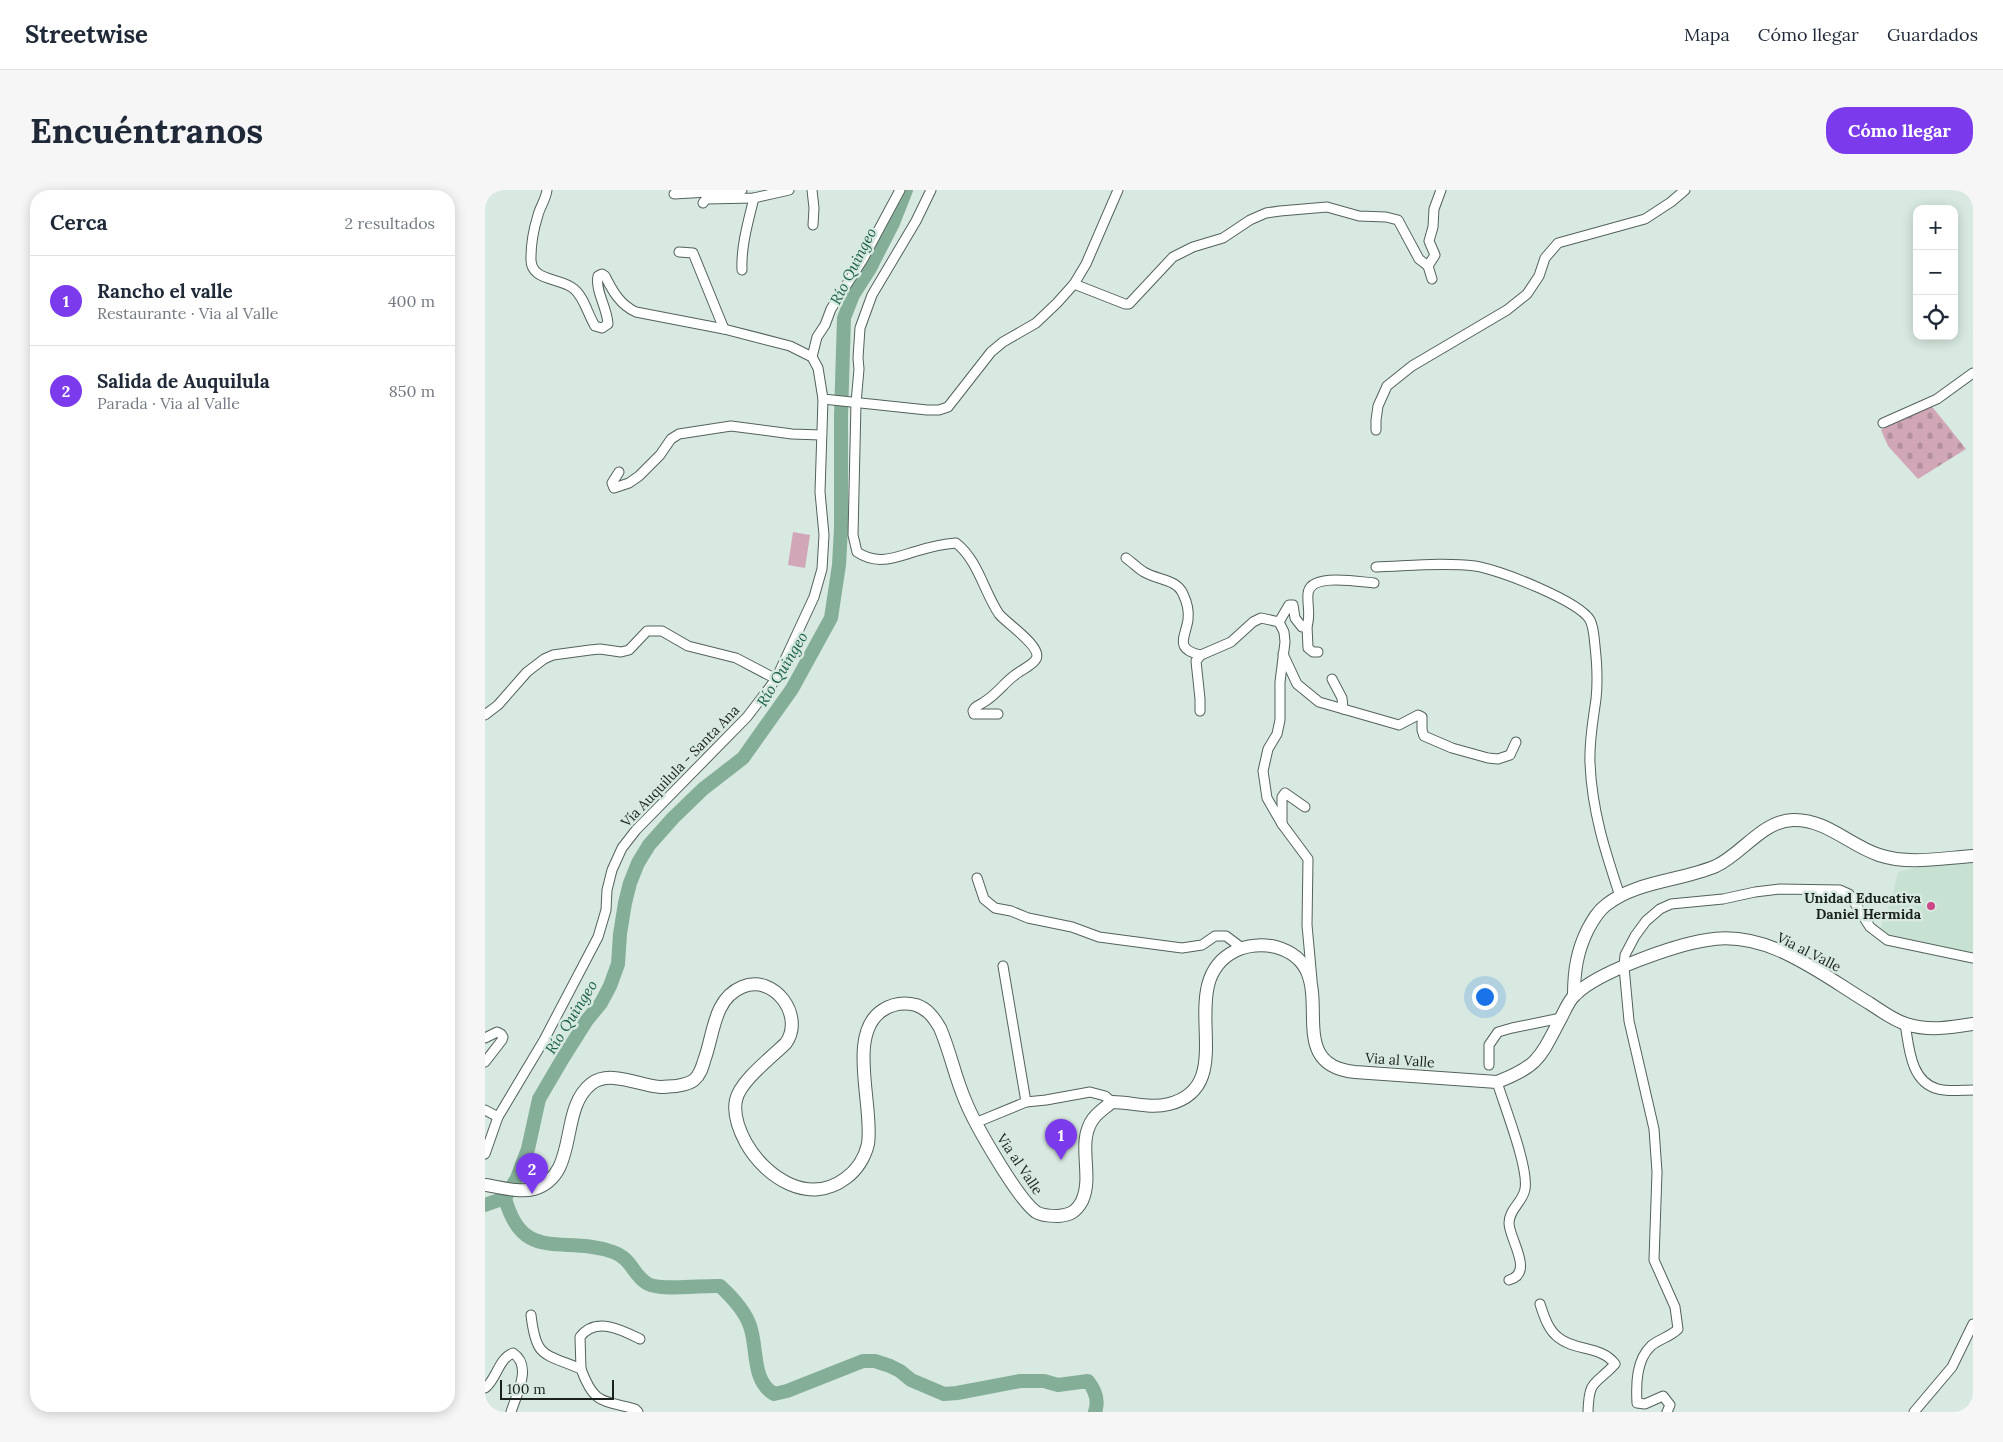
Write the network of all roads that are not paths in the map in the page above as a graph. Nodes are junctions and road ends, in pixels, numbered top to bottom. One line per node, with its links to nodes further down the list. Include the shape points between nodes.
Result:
1 (547, 190): 19 (street, via 537,216 531,261 544,278 576,290 595,326 602,328 608,324 596,284 602,274 627,308 636,312)
2 (742, 190): 10 (street)
3 (789, 190): 11 (street)
4 (811, 190): 13 (street)
5 (900, 190): 20 (street, via 863,259 831,309)
6 (931, 190): 23 (street, via 872,295 863,319)
7 (1118, 190): 18 (street)
8 (1441, 190): 15 (street, via 1429,241 1435,255)
9 (1685, 190): 25 (street, via 1645,219 1558,243 1545,258 1539,276 1527,294 1507,310 1411,366 1387,386 1378,406)
10 (674, 194)
11 (754, 198): 12 (street, via 706,198); 16 (street, via 745,235)
12 (703, 204)
13 (813, 225)
14 (679, 252): 19 (street, via 693,253)
15 (1428, 266): 17 (street); 18 (street, via 1419,260 1398,220 1359,216 1327,207 1307,208 1266,213 1223,238 1173,257 1129,304)
16 (743, 270)
17 (1432, 279)
18 (1074, 284): 23 (street, via 1036,323 991,352 947,407 927,410)
19 (724, 328): 20 (street, via 790,346)
20 (812, 356): 22 (street, Vía Auquilula - Santa Ana)
21 (1973, 374): 24 (street, via 1937,399)
22 (827, 400): 23 (street); 26 (street, Vía Auquilula - Santa Ana)
23 (854, 403): 40 (street, via 853,536 857,552 862,556 893,560 916,551 956,543 970,559 999,614 1036,649 1036,659 973,711 975,714)
24 (1883, 424)
25 (1376, 430)
26 (821, 435): 27 (street, via 731,426 679,434 639,476 615,488 612,483); 36 (street, Vía Auquilula - Santa Ana, via 822,569 814,596)
27 (619, 472)
28 (1126, 558): 34 (street, via 1143,572 1178,585 1188,612 1182,638 1192,653)
29 (1376, 567): 47 (street, via 1446,565 1493,570 1554,595 1589,618 1593,627 1598,675 1590,742 1592,785 1598,829)
30 (1374, 583): 32 (street, via 1332,579 1310,587 1307,592)
31 (1279, 622): 32 (street, via 1289,605 1293,605 1297,623); 34 (street, via 1261,618 1231,642); 35 (street, via 1284,632)
32 (1307, 626): 33 (street, via 1308,648)
33 (1318, 652)
34 (1201, 654): 39 (street, via 1196,661)
35 (1283, 654): 38 (street, via 1297,684 1307,694); 44 (street, via 1280,720 1263,771 1267,798)
36 (776, 679): 41 (street, via 736,658 688,646 662,631 647,631 629,650 600,649 544,659); 65 (street, Vía Auquilula - Santa Ana, via 747,717 622,848 612,870 598,937 544,1040)
37 (1332, 679): 38 (street, via 1342,698)
38 (1343, 710): 42 (street, via 1399,725 1417,715 1422,717 1424,736 1488,758 1510,755)
39 (1200, 711)
40 (998, 714)
41 (485, 715)
42 (1516, 742)
43 (1305, 806): 44 (street, via 1283,794)
44 (1282, 824): 52 (street, via 1308,859 1307,925)
45 (1973, 856): 47 (main road, via 1894,859 1877,854 1823,825 1809,820 1791,820 1763,831 1716,866 1672,881 1634,889)
46 (977, 878): 48 (street, via 984,899 995,908 1099,937 1182,948 1202,945 1215,936 1226,936)
47 (1620, 896): 53 (main road, via 1596,915 1583,938 1575,965)
48 (1242, 948): 52 (main road, Via al Valle, via 1271,946 1292,953 1307,973); 63 (main road, via 1233,952 1215,970 1207,989 1207,1058 1195,1089 1179,1100 1158,1106)
49 (1973, 958): 51 (street, via 1887,940 1870,927 1849,894 1840,890 1797,888 1671,904 1660,909 1635,936 1625,955)
50 (1003, 966): 62 (street)
51 (1624, 967): 53 (main road, Via al Valle, via 1599,978); 55 (main road, Via al Valle, via 1661,952 1707,940 1735,939 1787,954); 79 (street, via 1629,1021 1654,1129 1657,1172 1655,1260 1675,1307 1678,1329 1651,1346 1641,1362 1636,1387 1637,1403 1645,1404 1663,1396 1670,1405)
52 (1313, 988): 60 (main road, Via al Valle, via 1315,1044 1322,1057 1337,1069)
53 (1574, 995): 54 (main road, Via al Valle)
54 (1561, 1018): 59 (street, via 1499,1032 1489,1045); 60 (main road, Via al Valle, via 1545,1050 1534,1063 1519,1074)
55 (1905, 1024): 56 (main road, via 1935,1029); 61 (street, via 1916,1074 1938,1089)
56 (1973, 1024)
57 (485, 1038): 58 (street, via 497,1032 503,1037)
58 (485, 1062)
59 (1489, 1065)
60 (1497, 1082): 69 (street, via 1516,1140 1525,1184 1523,1196 1509,1218 1510,1232 1521,1264 1520,1271)
61 (1973, 1090)
62 (1026, 1102): 63 (street, via 1090,1092 1105,1096); 66 (street)
63 (1112, 1102): 66 (main road, Via al Valle, via 1089,1125 1085,1143 1086,1188 1076,1210 1063,1216 1037,1213 1029,1206)
64 (485, 1110): 65 (street)
65 (498, 1116): 67 (street, Vía Auquilula - Santa Ana)
66 (975, 1123): 68 (main road, Via al Valle, via 950,1052 934,1018 918,1006 897,1004 874,1018 865,1038 868,1140 861,1162 841,1182 824,1189 805,1190 788,1185 775,1177 751,1151 737,1122 736,1100 745,1083 786,1043 793,1024 789,1007 781,996 767,987 747,984 731,993 720,1005 699,1074 692,1082 662,1087 610,1078 591,1084 573,1110 566,1150 552,1178 533,1189)
67 (485, 1154)
68 (485, 1185)
69 (1509, 1280)
70 (1540, 1304): 78 (street, via 1548,1326 1559,1338 1603,1354 1615,1364 1592,1384)
71 (531, 1315): 74 (street, via 538,1348)
72 (1973, 1324): 80 (street, via 1951,1367)
73 (640, 1339): 74 (street, via 603,1325 592,1327 580,1337)
74 (581, 1369): 77 (street, via 595,1397)
75 (485, 1388): 76 (street, via 490,1385 506,1356 513,1353 517,1356 521,1361 522,1384)
76 (511, 1412)
77 (638, 1412)
78 (1588, 1412)
79 (1667, 1412)
80 (1914, 1412)

